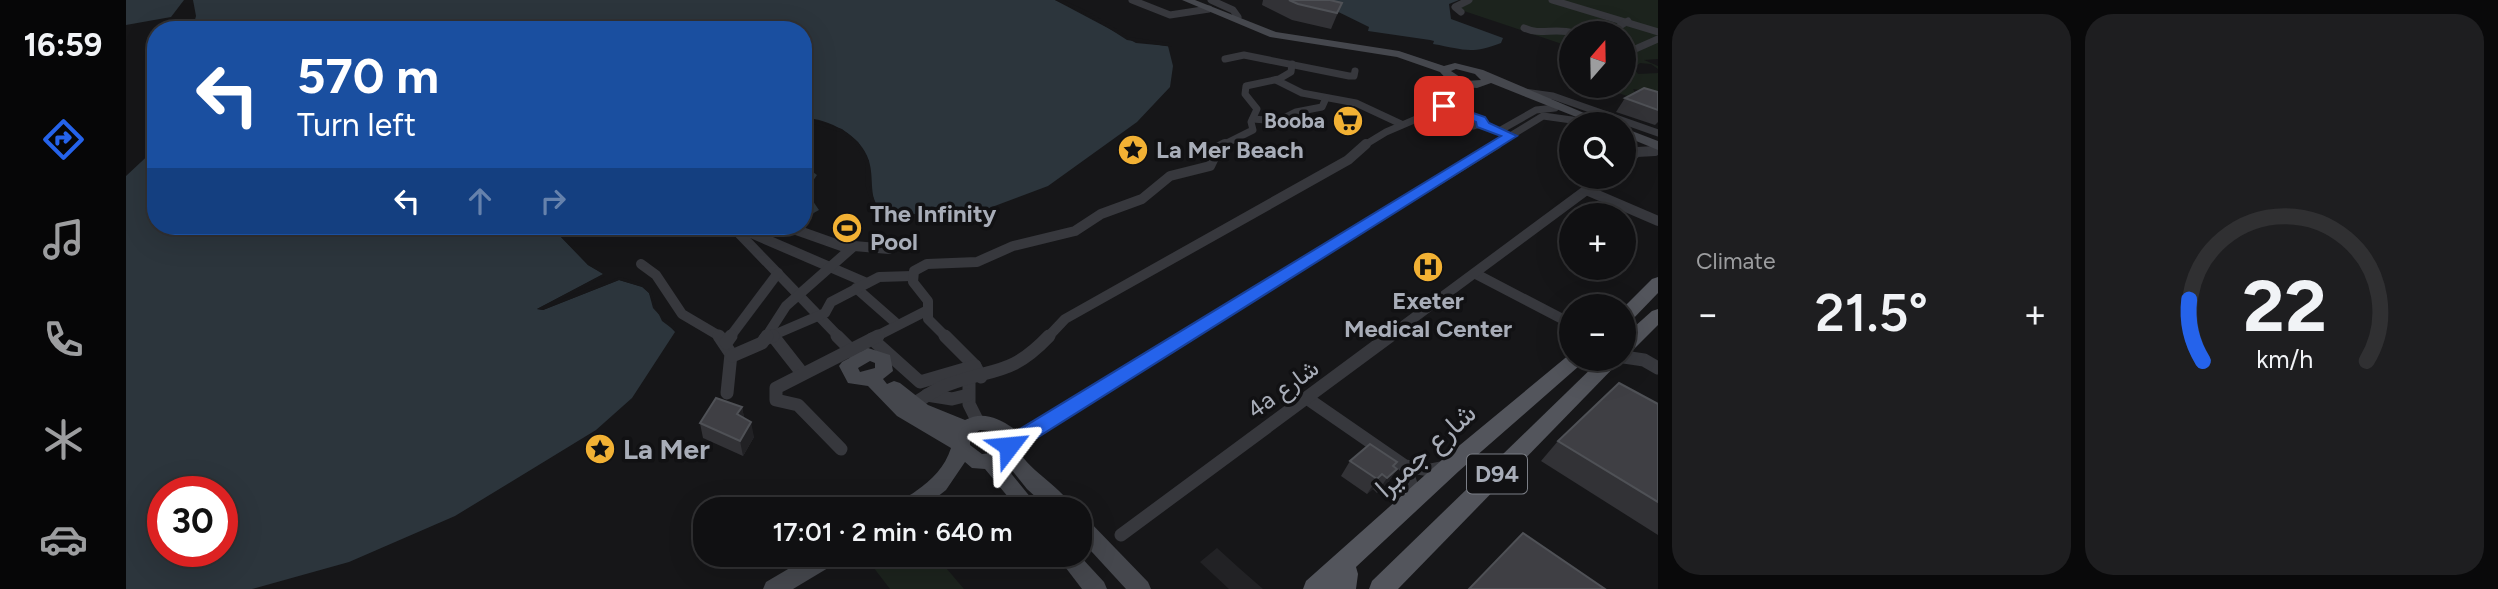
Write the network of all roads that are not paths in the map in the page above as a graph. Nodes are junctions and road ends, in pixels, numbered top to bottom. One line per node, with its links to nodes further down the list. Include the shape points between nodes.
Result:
1 (1132, 0): 7 (street)
2 (1192, 0): 6 (street); 7 (street, via 1175,12); 9 (street)
3 (1469, 0): 8 (street, via 1455,7)
4 (1552, 0): 5 (street)
5 (1561, 1): 10 (street)
6 (1210, 5): 7 (street, via 1174,15); 9 (street, via 1234,11); 19 (street, via 1273,35 1399,54)
7 (1153, 10)
8 (1461, 12)
9 (1238, 17): 19 (street, via 1286,34 1396,49)
10 (1627, 21)
11 (1636, 24): 14 (street)
12 (1524, 29): 13 (street, via 1535,33)
13 (1559, 29)
14 (1658, 31)
15 (1658, 39): 16 (street)
16 (1636, 48)
17 (1225, 59): 18 (street, via 1244,55)
18 (1292, 64): 20 (street, via 1349,76); 21 (street, via 1288,75)
19 (1450, 68): 22 (street, via 1474,69)
20 (1355, 71)
21 (1276, 80): 24 (street, via 1299,92); 29 (street, via 1254,82 1245,89 1257,109)
22 (1483, 81): 23 (street); 25 (street)
23 (1521, 92): 27 (street); 32 (street, via 1553,96)
24 (1326, 98): 29 (street, via 1322,107 1278,121); 30 (street, via 1353,102)
25 (1546, 108): 26 (street); 31 (street)
26 (1559, 112)
27 (1565, 112)
28 (1559, 117): 33 (street, via 1546,115)
29 (1253, 119): 48 (street, via 1250,134 1204,169 1164,180 1138,202 1101,214 1074,231 1013,246 977,262 927,264)
30 (1401, 124): 31 (street, via 1437,110); 72 (street, via 1348,160 1059,323 1024,359)
31 (1499, 131): 33 (street)
32 (1658, 133)
33 (1510, 136): 79 (street)
34 (1636, 139): 36 (street)
35 (1636, 146): 36 (street)
36 (1657, 150)
37 (1586, 190): 38 (street); 47 (street, 4a شارع)
38 (1658, 220)
39 (742, 235): 46 (street)
40 (755, 235): 45 (street)
41 (810, 235): 43 (street)
42 (890, 248): 43 (street, via 860,244)
43 (850, 249): 45 (street)
44 (642, 264): 62 (street, via 660,276 684,315)
45 (833, 267): 49 (street); 52 (street)
46 (778, 273): 52 (street); 62 (street)
47 (1476, 274): 57 (street); 76 (street, 4a شارع)
48 (912, 276): 49 (street, via 884,276); 54 (street, via 926,295)
49 (867, 283): 51 (street)
50 (1658, 283): 53 (main road)
51 (856, 288): 56 (street, via 831,302); 58 (street)
52 (799, 295): 56 (street); 60 (street, via 786,306)
53 (1636, 306)
54 (926, 312): 58 (street); 72 (street)
55 (1658, 314): 59 (main road)
56 (819, 316): 60 (street); 64 (street)
57 (1559, 317)
58 (897, 324): 61 (street)
59 (1636, 335)
60 (769, 337): 65 (street); 71 (street)
61 (872, 339): 64 (street); 72 (street, via 920,382)
62 (726, 343): 65 (street)
63 (1636, 350): 67 (street)
64 (855, 354): 71 (street); 73 (street, via 884,359 886,367)
65 (732, 356): 74 (street)
66 (1636, 359): 67 (street)
67 (1644, 360): 68 (street)
68 (1658, 368)
69 (1563, 371): 83 (main road, شارع جميرا / D94)
70 (1600, 371): 99 (main road, D94)
71 (802, 373): 80 (street, via 780,383 776,400 798,405)
72 (975, 374): 75 (street); 77 (street)
73 (875, 376): 77 (street); 78 (street, via 903,411 935,433)
74 (727, 393)
75 (968, 395): 77 (street); 78 (street)
76 (1308, 399): 82 (street); 89 (street, 4a شارع)
77 (920, 400): 78 (street)
78 (965, 436): 79 (street, via 1001,428); 81 (street); 84 (street, via 955,466)
79 (1009, 448): 81 (street); 87 (street)
80 (841, 449)
81 (985, 462): 84 (street); 86 (street)
82 (1405, 466): 83 (street, via 1430,470); 88 (street)
83 (1451, 466): 88 (main road, شارع جميرا / D94)
84 (944, 481): 85 (street)
85 (922, 497)
86 (1019, 497)
87 (1050, 497)
88 (1415, 499): 91 (main road, شارع جميرا / D94)
89 (1121, 535)
90 (1092, 538): 96 (street)
91 (1342, 565): 97 (main road, شارع جميرا / D94); 98 (main road, via 1346,574)
92 (810, 567): 94 (street)
93 (1077, 567): 95 (street)
94 (774, 589)
95 (1096, 589)
96 (1140, 589)
97 (1315, 589)
98 (1343, 589)
99 (1381, 589)

